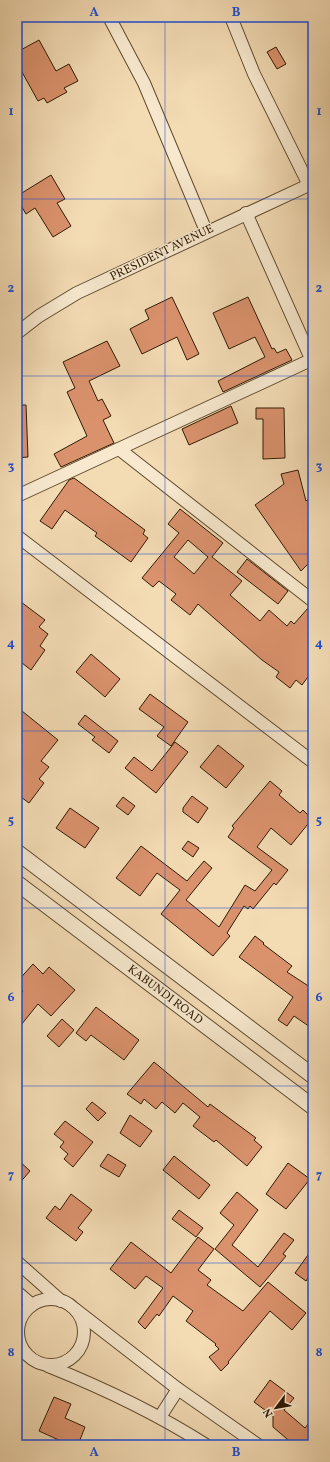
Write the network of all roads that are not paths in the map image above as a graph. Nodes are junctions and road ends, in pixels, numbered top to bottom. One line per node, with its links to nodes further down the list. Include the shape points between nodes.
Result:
1 (109, 17): 5 (street, via 144,83)
2 (231, 17): 3 (street, via 254,74)
3 (311, 184): 4 (street, PRESIDENT AVENUE)
4 (246, 213): 5 (street, PRESIDENT AVENUE); 7 (street)
5 (206, 231): 6 (street, PRESIDENT AVENUE, via 77,294 39,316)
6 (17, 333)
7 (313, 361): 8 (street)
8 (120, 449): 9 (street); 11 (street)
9 (17, 496)
10 (17, 536): 12 (street)
11 (313, 601)
12 (313, 762)
13 (17, 852): 14 (street, KABUNDI ROAD)
14 (32, 864): 15 (street); 16 (street, KABUNDI ROAD)
15 (18, 883): 17 (street, KABUNDI ROAD)
16 (91, 908): 17 (street); 18 (street, KABUNDI ROAD)
17 (77, 928): 19 (street, KABUNDI ROAD)
18 (144, 948): 19 (street); 20 (street, KABUNDI ROAD)
19 (130, 968): 21 (street, KABUNDI ROAD)
20 (204, 994): 21 (street); 22 (street, KABUNDI ROAD)
21 (190, 1014): 23 (street, KABUNDI ROAD)
22 (260, 1036): 23 (street); 24 (street, KABUNDI ROAD)
23 (245, 1056): 26 (street, KABUNDI ROAD)
24 (313, 1076)
25 (313, 1083): 26 (street)
26 (307, 1103)
27 (17, 1262): 29 (street)
28 (17, 1292): 30 (street)
29 (61, 1301): 30 (street, via 46,1300); 31 (street)
30 (32, 1305): 32 (street, via 23,1313)
31 (76, 1310): 35 (street, via 84,1327 81,1347 67,1361 58,1365); 36 (street)
32 (18, 1325): 34 (street, via 18,1337 22,1348)
33 (17, 1354): 34 (street)
34 (30, 1358): 35 (street)
35 (48, 1365): 37 (street)
36 (178, 1389): 37 (street); 39 (street)
37 (160, 1417): 38 (street)
38 (206, 1445)
39 (258, 1445)

